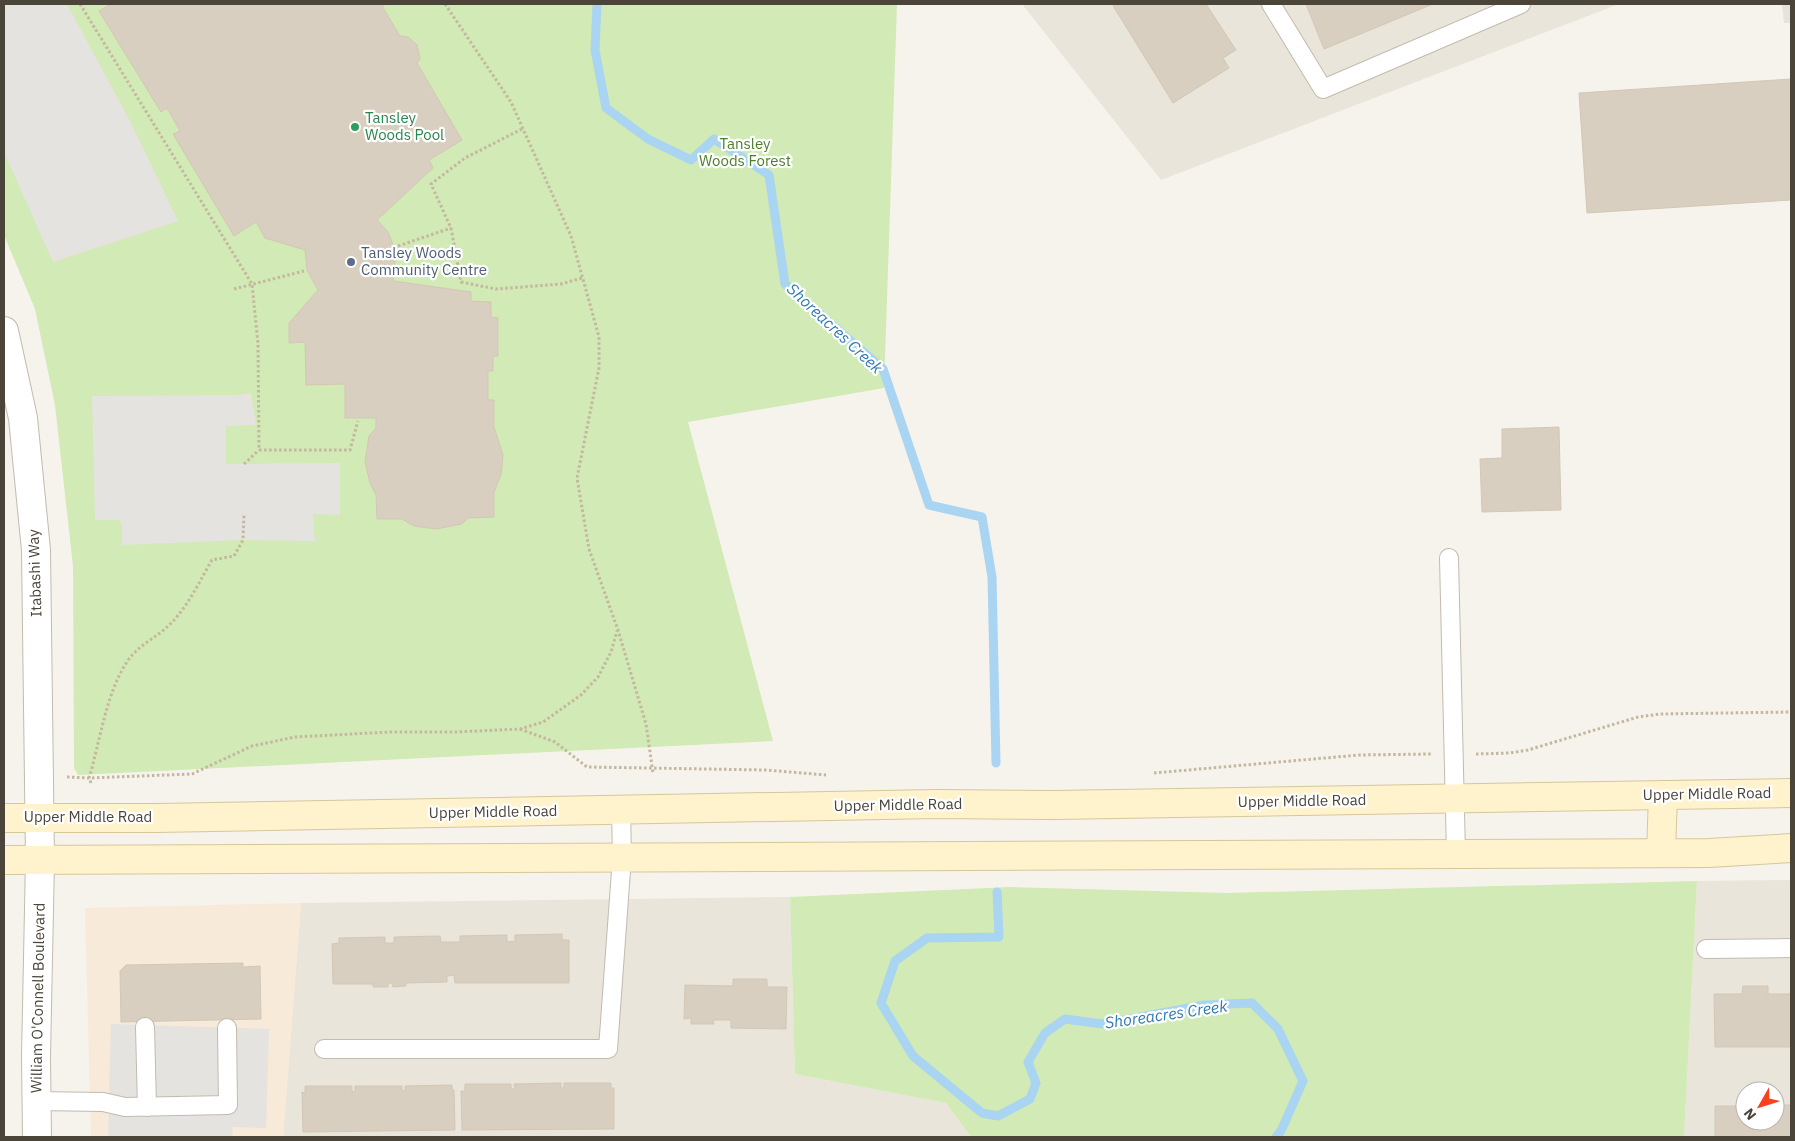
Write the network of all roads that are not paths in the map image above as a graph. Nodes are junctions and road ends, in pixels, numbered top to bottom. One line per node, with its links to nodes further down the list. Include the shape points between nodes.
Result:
1 (1271, 4): 2 (lane, via 1323,89)
2 (1521, 4)
3 (4, 332): 9 (street, Itabashi Way, via 23,418 36,550)
4 (1449, 558): 7 (lane)
5 (1791, 793): 6 (main road, Upper Middle Road)
6 (1663, 795): 7 (main road, Upper Middle Road); 12 (main road)
7 (1455, 798): 8 (main road, Upper Middle Road); 13 (lane)
8 (622, 809): 9 (main road, Upper Middle Road); 14 (lane)
9 (39, 817): 10 (main road, Upper Middle Road); 16 (street, William O'Connell Boulevard)
10 (4, 818)
11 (1791, 848): 12 (main road)
12 (1661, 853): 13 (main road)
13 (1456, 854): 14 (main road)
14 (622, 857): 16 (main road); 21 (lane, via 608,1049)
15 (4, 860): 16 (main road)
16 (40, 860): 22 (street, William O'Connell Boulevard)
17 (1791, 948): 18 (lane)
18 (1706, 949)
19 (145, 1027): 23 (lane)
20 (227, 1028): 23 (lane, via 228,1105)
21 (324, 1049)
22 (36, 1101): 23 (lane, via 103,1102); 24 (street, William O'Connell Boulevard)
23 (147, 1107)
24 (37, 1137)

